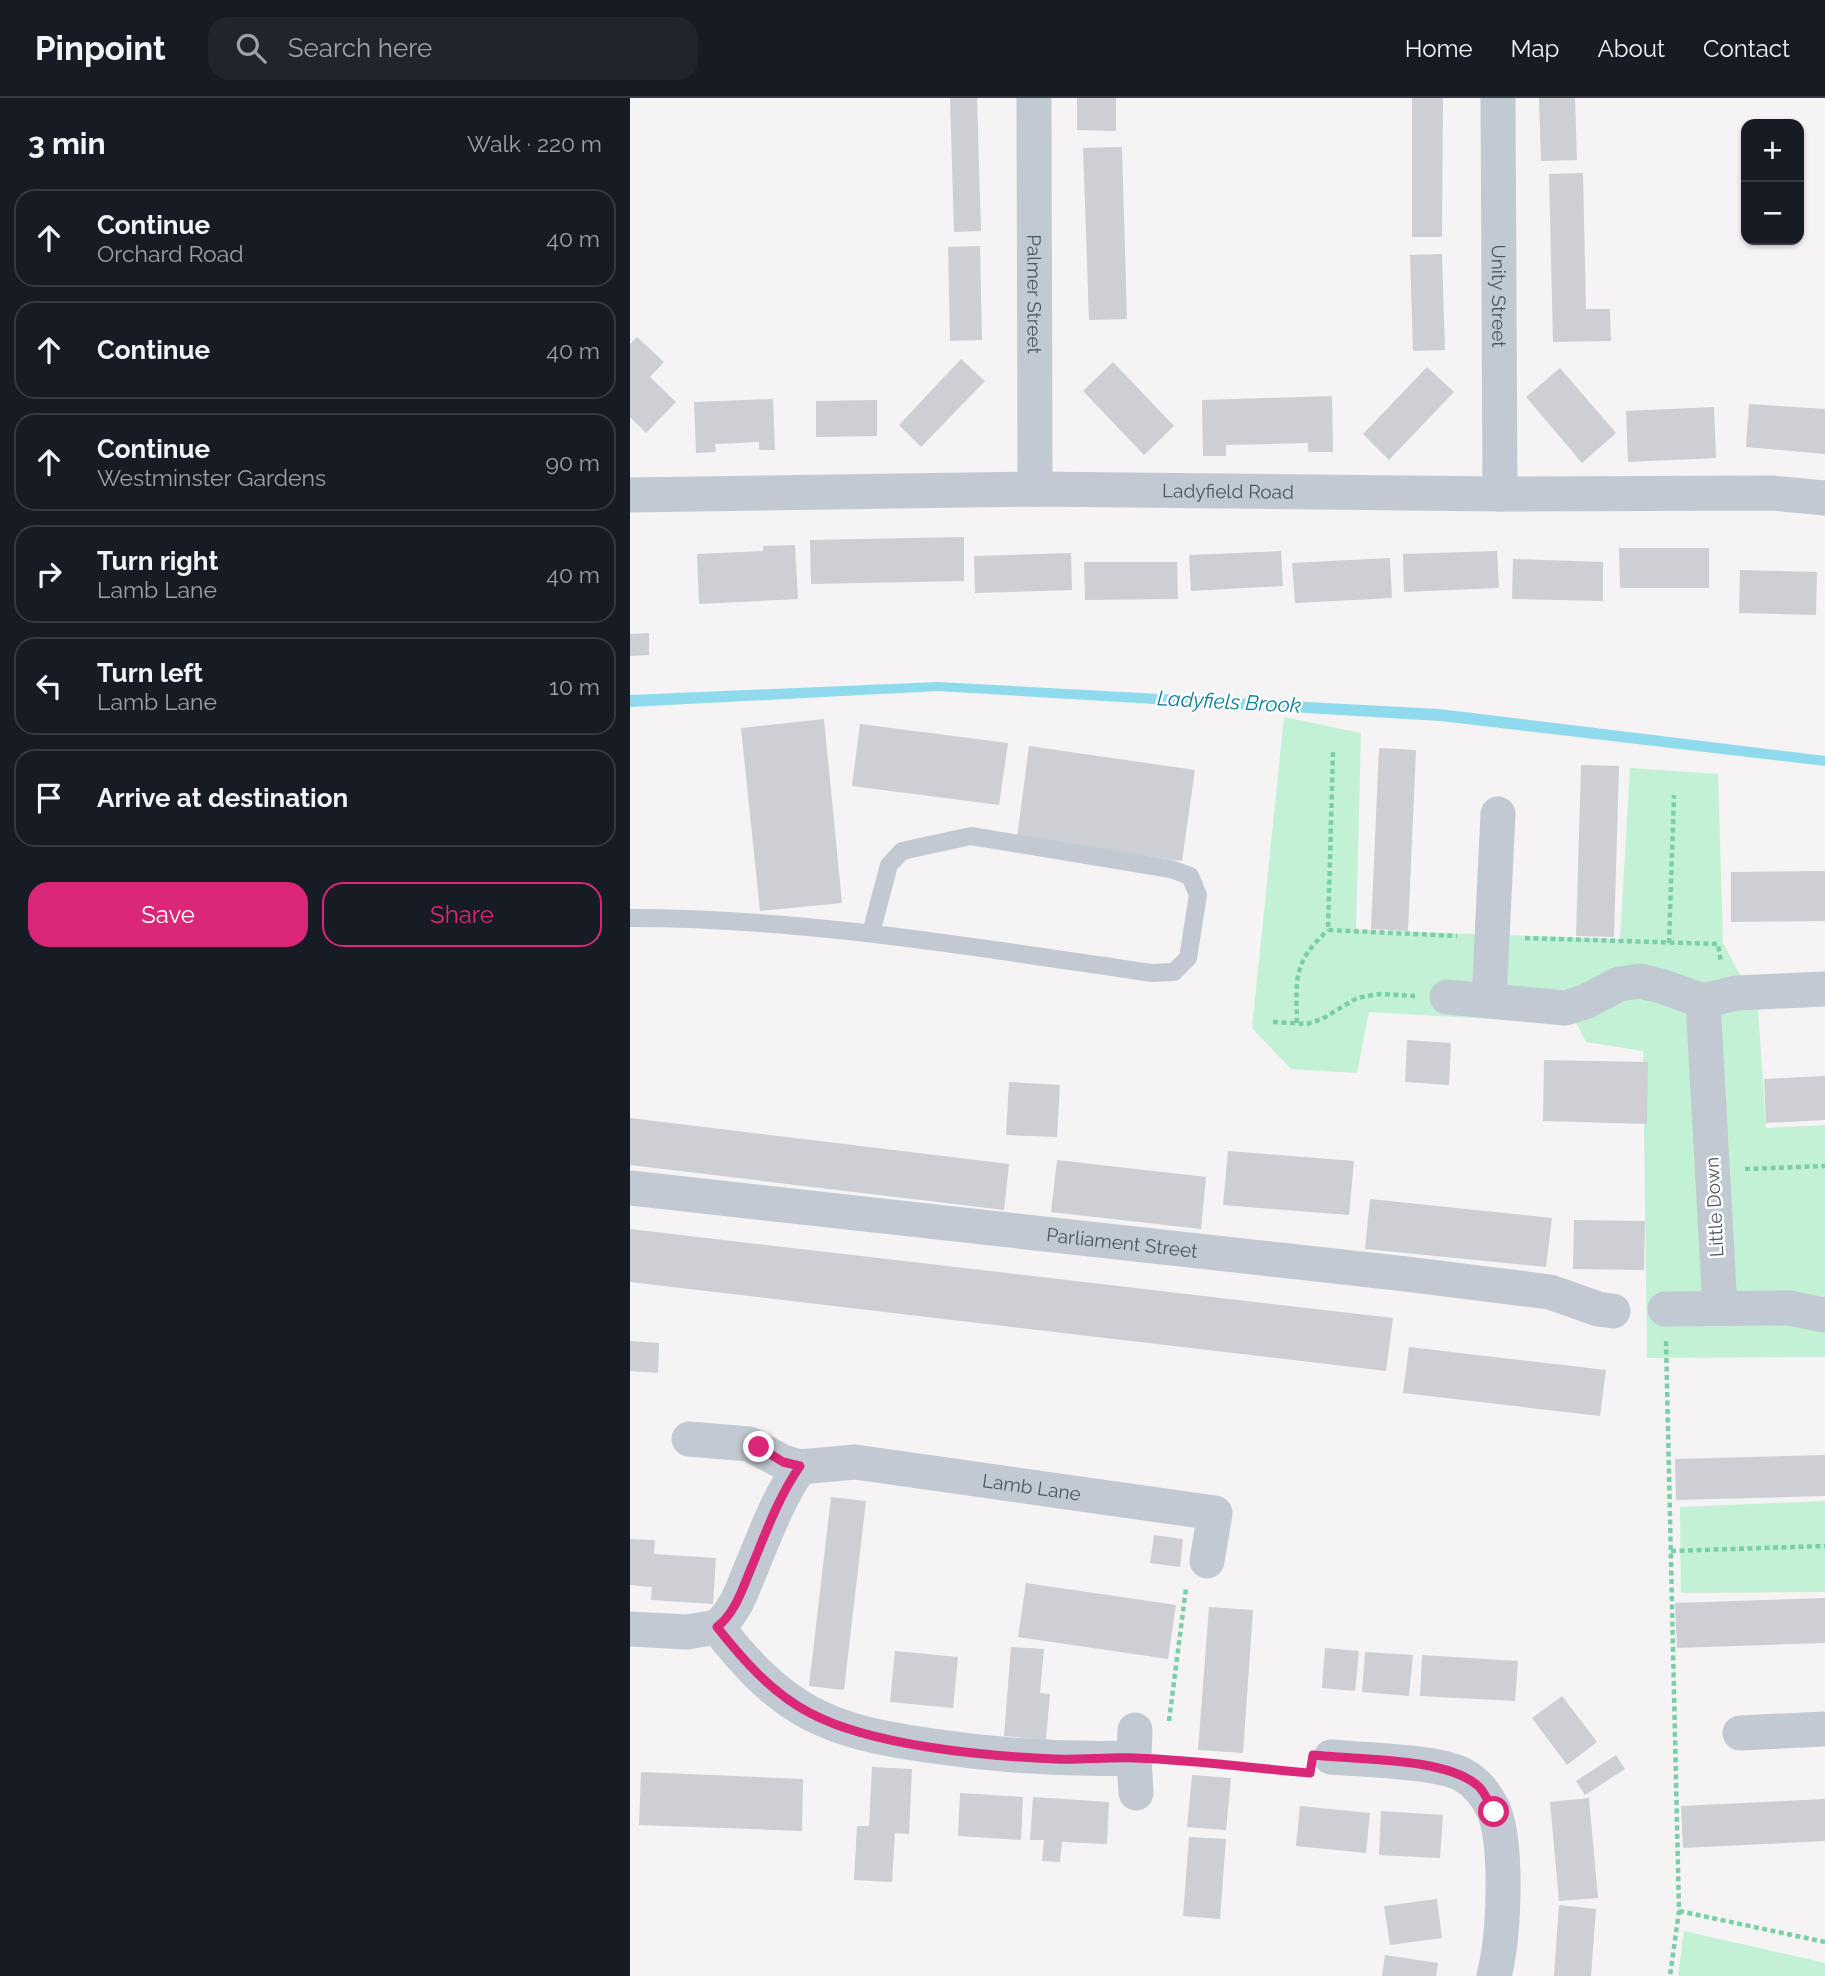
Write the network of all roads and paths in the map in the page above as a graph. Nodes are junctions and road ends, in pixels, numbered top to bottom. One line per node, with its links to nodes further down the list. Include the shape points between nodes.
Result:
1 (1034, 98): 3 (street, Palmer Street)
2 (1498, 98): 4 (street, Unity Street)
3 (1035, 489): 4 (street, Ladyfield Road); 5 (street, Ladyfield Road)
4 (1500, 494): 6 (street, Ladyfield Road, via 1772,493)
5 (630, 495)
6 (1825, 498)
7 (1333, 752): 11 (path)
8 (1674, 794): 14 (path)
9 (1498, 814): 13 (street)
10 (630, 918): 12 (lane, via 693,918)
11 (1328, 930): 13 (path); 20 (path, via 1301,961)
12 (871, 933): 12 (lane, via 889,865 902,851 971,836 1171,869 1190,876 1198,895 1188,958 1174,972 1152,973)
13 (1493, 937): 17 (street)
14 (1670, 943)
15 (1825, 989): 18 (street, via 1736,993)
16 (1447, 997): 17 (street); 20 (path, via 1379,994 1357,998 1322,1019)
17 (1489, 1000): 18 (street, via 1565,1008 1619,984 1640,981)
18 (1703, 1001): 22 (street, Little Down)
19 (1273, 1022): 20 (path)
20 (1297, 1023)
21 (1825, 1166): 22 (path)
22 (1712, 1170): 24 (street, Little Down)
23 (630, 1188): 26 (street, Parliament Street, via 1419,1275 1550,1292)
24 (1720, 1308): 25 (street); 27 (street, via 1789,1308)
25 (1665, 1309): 31 (path)
26 (1613, 1311)
27 (1825, 1315)
28 (689, 1439): 29 (street, Lamb Lane, via 750,1444)
29 (800, 1466): 32 (street, Lamb Lane, via 855,1462 1215,1513); 33 (street, via 733,1611)
30 (1825, 1546): 31 (path)
31 (1671, 1551): 40 (path)
32 (1207, 1561): 37 (path, via 1204,1580 1187,1577 1168,1733)
33 (717, 1627): 34 (street, via 687,1632); 37 (street, via 766,1682 809,1713 849,1729 902,1742 1055,1759)
34 (630, 1629)
35 (1825, 1729): 36 (street)
36 (1740, 1733)
37 (1135, 1744): 38 (path, via 1310,1773 1313,1755); 39 (street)
38 (1331, 1757): 42 (street, via 1435,1766 1461,1774 1480,1787 1494,1812 1500,1847 1504,1909)
39 (1136, 1793)
40 (1679, 1911): 41 (path); 43 (path)
41 (1825, 1942)
42 (1494, 1976)
43 (1670, 1976)

